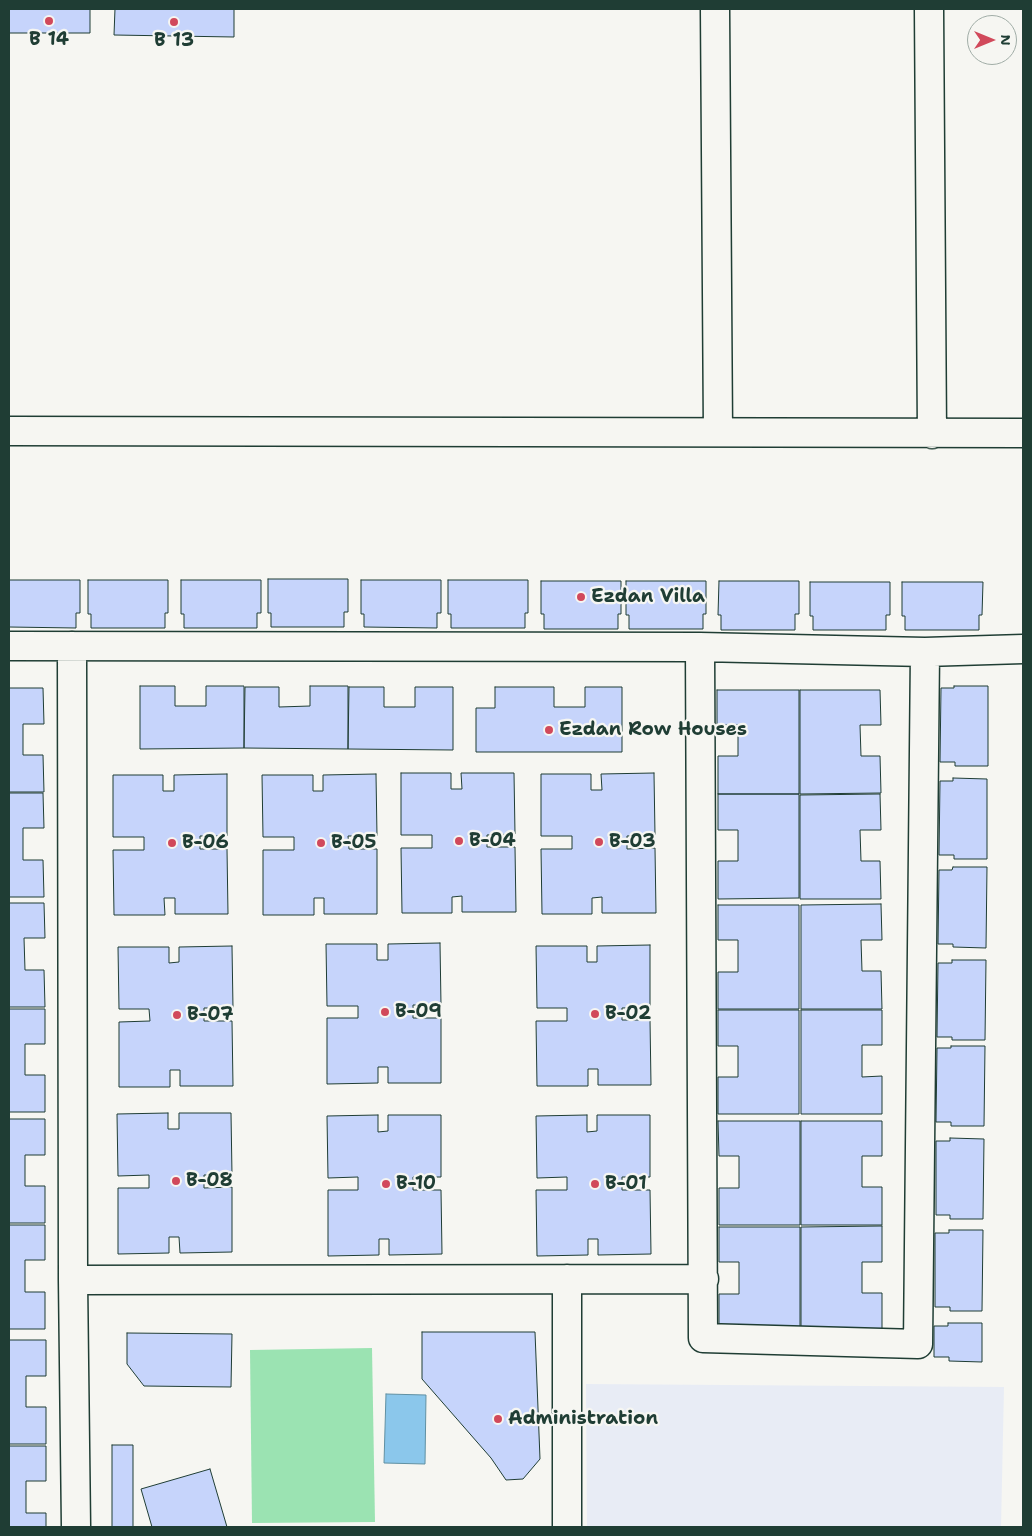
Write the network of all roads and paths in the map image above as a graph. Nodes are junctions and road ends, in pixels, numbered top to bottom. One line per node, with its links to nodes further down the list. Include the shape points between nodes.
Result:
1 (715, 9): 4 (street)
2 (930, 9): 6 (street)
3 (9, 431): 4 (street)
4 (718, 432): 6 (street)
5 (1023, 433): 6 (street)
6 (932, 434)
7 (9, 646): 8 (street)
8 (72, 646): 9 (street); 14 (street)
9 (700, 647): 11 (street); 13 (street)
10 (1023, 650): 11 (street)
11 (925, 652): 13 (street, via 918,1344 703,1338)
12 (567, 1279): 13 (street); 14 (street); 16 (street)
13 (704, 1279)
14 (73, 1280): 15 (street)
15 (76, 1527)
16 (567, 1527)

